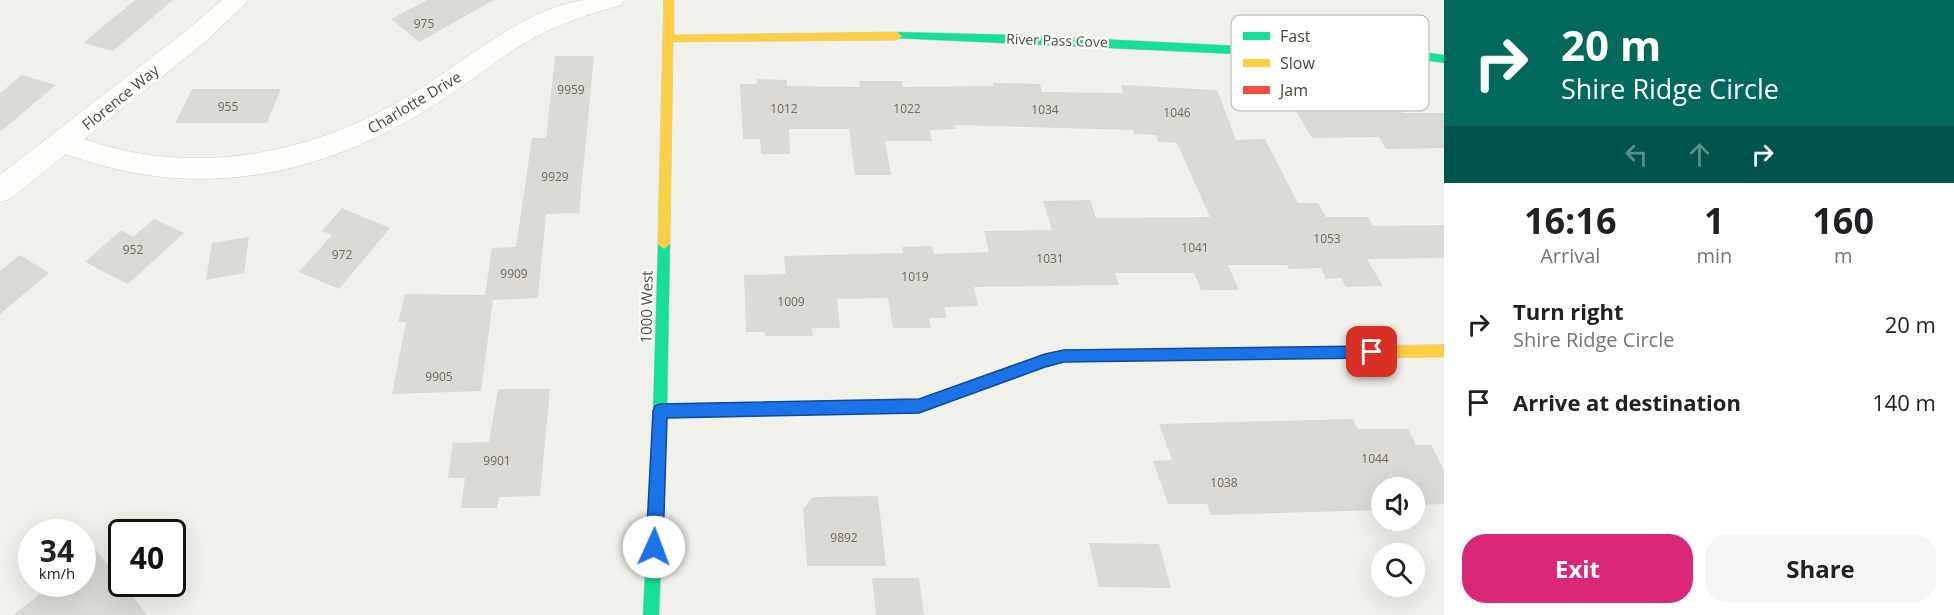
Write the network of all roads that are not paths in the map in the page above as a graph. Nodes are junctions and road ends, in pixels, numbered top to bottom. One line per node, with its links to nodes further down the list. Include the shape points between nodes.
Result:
1 (237, 0): 8 (street, Florence Way)
2 (613, 0): 8 (street, Charlotte Drive, via 535,27 385,123 302,155 201,170 115,160)
3 (669, 0): 4 (street, 1000 West)
4 (668, 39): 5 (street, River Pass Cove, via 893,36); 11 (street, 1000 West)
5 (1231, 49)
6 (1429, 57): 7 (street, River Pass Cove)
7 (1444, 59)
8 (63, 142): 9 (street, Florence Way)
9 (0, 191)
10 (1444, 351): 11 (street, via 1064,356 919,406)
11 (660, 411): 12 (street, 1000 West)
12 (651, 615)

